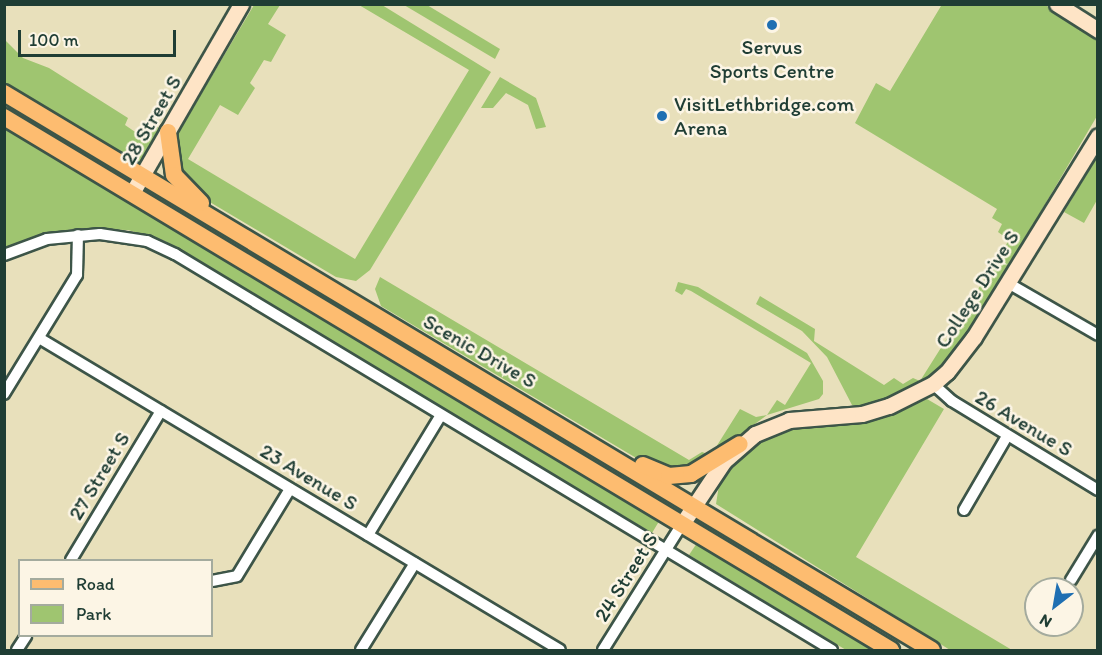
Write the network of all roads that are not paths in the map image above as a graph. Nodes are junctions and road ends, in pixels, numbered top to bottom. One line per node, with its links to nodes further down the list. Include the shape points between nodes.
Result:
1 (241, 4): 6 (street, 28 Street S)
2 (1057, 4): 3 (street)
3 (1098, 30)
4 (4, 93): 8 (main road, Scenic Drive S)
5 (4, 117): 9 (main road, Scenic Drive S)
6 (168, 132): 8 (street, 28 Street S); 10 (main road, via 177,179)
7 (1098, 136): 13 (street, College Drive S)
8 (142, 177): 9 (street, 28 Street S); 10 (main road, Scenic Drive S)
9 (132, 193): 27 (main road, Scenic Drive S)
10 (222, 225): 18 (main road, Scenic Drive S)
11 (78, 235): 12 (street, via 47,238); 15 (street, via 77,274); 20 (street, via 124,236 175,254)
12 (4, 255)
13 (1008, 283): 14 (street); 16 (street, College Drive S, via 962,355)
14 (1098, 335)
15 (39, 338): 17 (street); 19 (street, 23 Avenue S)
16 (933, 384): 21 (street, 26 Avenue S); 22 (street, College Drive S, via 889,406 862,414 787,420)
17 (4, 394)
18 (513, 396): 22 (main road, via 669,476 692,474); 25 (main road, Scenic Drive S)
19 (161, 411): 23 (street, 23 Avenue S); 31 (street, 27 Street S)
20 (441, 415): 28 (street); 30 (street)
21 (1007, 436): 24 (street, 26 Avenue S); 26 (street)
22 (740, 444): 25 (street, College Drive S, via 711,477)
23 (290, 489): 28 (street, 23 Avenue S); 34 (street, via 237,576)
24 (1098, 490)
25 (693, 506): 27 (street, College Drive S); 42 (main road, Scenic Drive S)
26 (964, 510)
27 (682, 524): 30 (street, 24 Street S); 41 (main road, Scenic Drive S)
28 (368, 535): 32 (street, 23 Avenue S)
29 (1098, 536): 33 (street)
30 (665, 550): 39 (street, 24 Street S); 40 (street)
31 (72, 559)
32 (415, 563): 37 (street); 38 (street, 23 Avenue S)
33 (1073, 577)
34 (213, 581)
35 (25, 637): 36 (street)
36 (17, 651)
37 (361, 651)
38 (560, 651)
39 (603, 651)
40 (832, 651)
41 (891, 651)
42 (932, 651)

